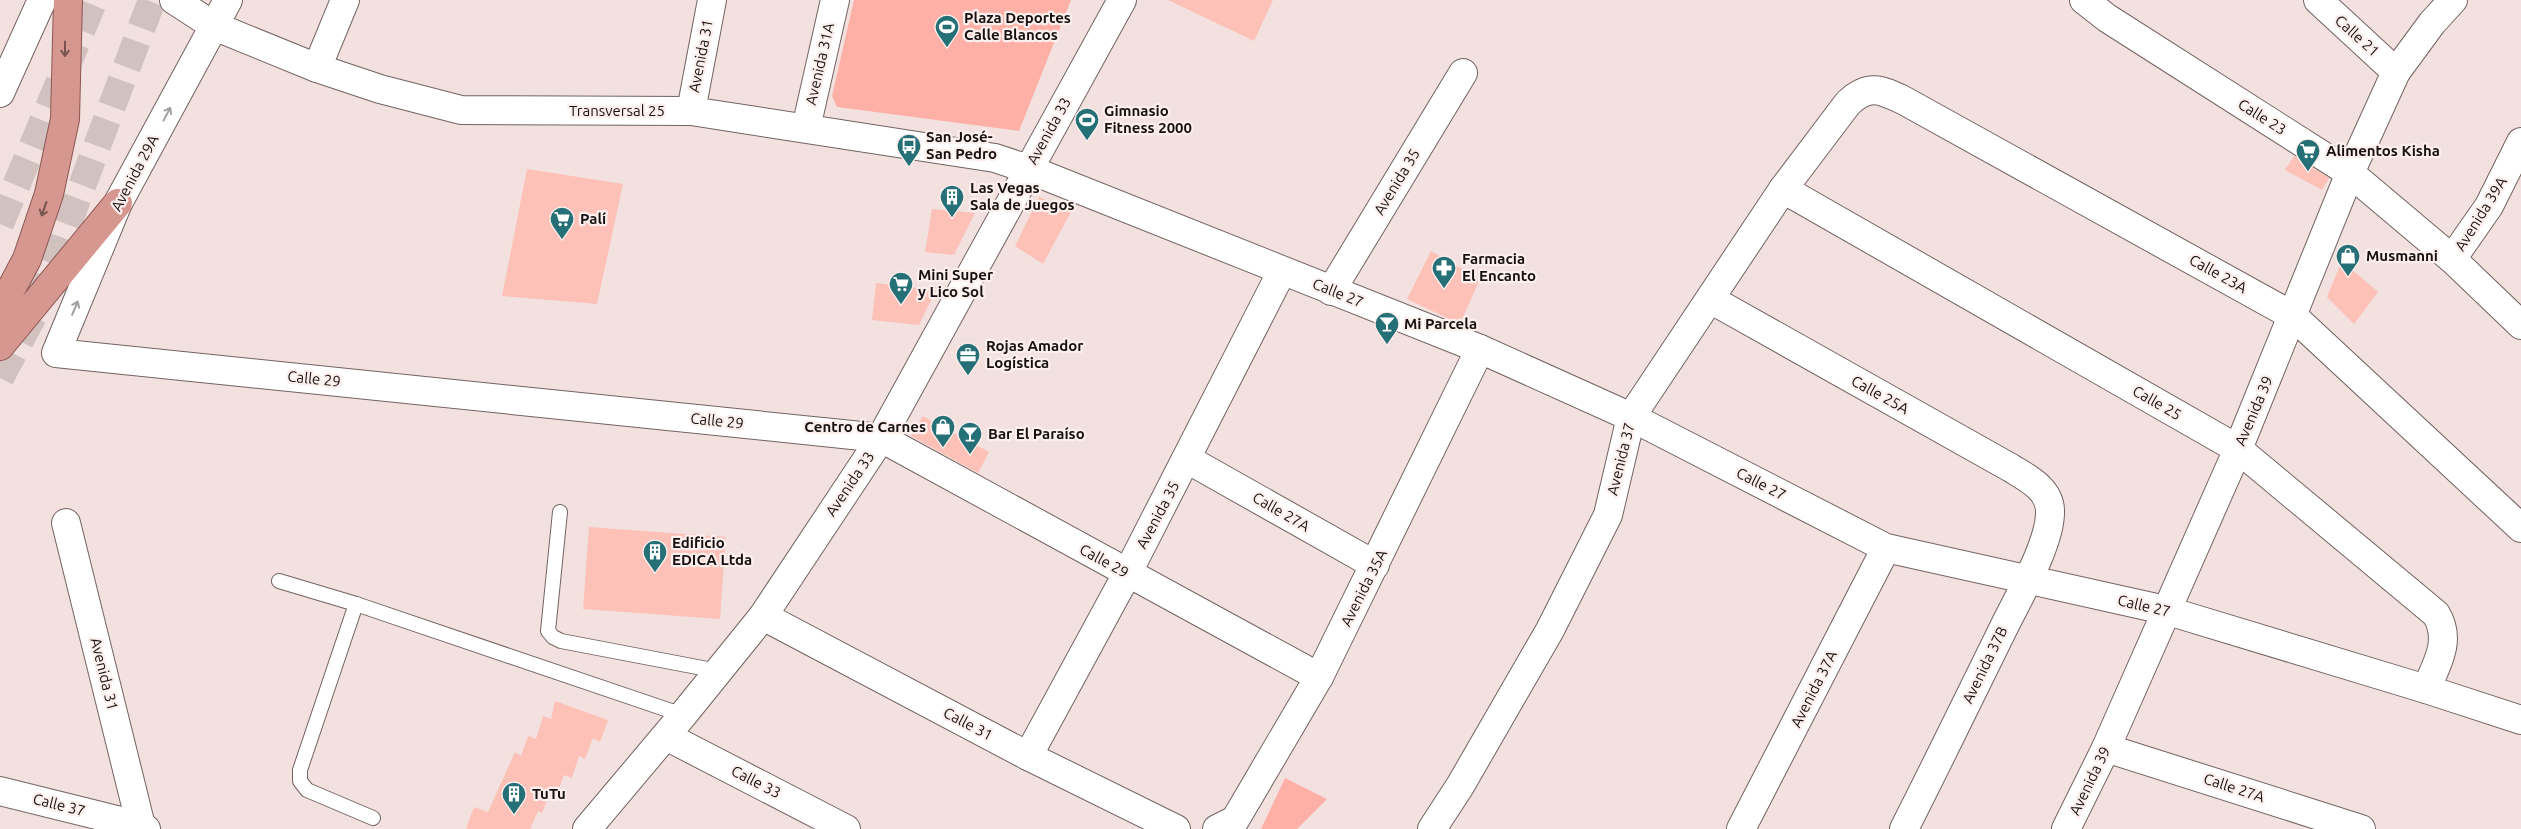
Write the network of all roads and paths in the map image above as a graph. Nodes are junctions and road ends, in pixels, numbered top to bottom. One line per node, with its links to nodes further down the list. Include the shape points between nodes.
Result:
1 (42, 0): 17 (street)
2 (68, 0): 29 (highway, one-way to 29, via 65,119 49,194 27,259)
3 (174, 0): 12 (street)
4 (228, 0): 12 (street, Avenida 29A)
5 (344, 0): 13 (street)
6 (712, 0): 18 (street, Avenida 31)
7 (835, 0): 19 (street, Avenida 31A)
8 (1122, 0): 21 (street, Avenida 33)
9 (2084, 0): 22 (street, Calle 23, via 2107,18)
10 (2318, 0): 14 (street, Calle 21)
11 (2453, 0): 14 (street, Avenida 39)
12 (214, 26): 13 (street, Transversal 25); 24 (street, Avenida 29A, one-way to 12)
13 (317, 68): 18 (street, Transversal 25, via 380,89 461,110)
14 (2396, 72): 22 (street, Avenida 39)
15 (1463, 73): 27 (street, Avenida 35)
16 (1867, 90): 23 (street, Avenida 37, via 1848,103); 30 (street, Calle 23A, via 1878,90 1903,100)
17 (0, 93)
18 (691, 111): 19 (street, Transversal 25)
19 (806, 128): 21 (street, Transversal 25, via 995,158)
20 (2521, 142): 25 (street, Avenida 39A, via 2489,206)
21 (1028, 169): 26 (street, Calle 27); 36 (street, Avenida 33)
22 (2350, 173): 25 (street, Calle 23); 30 (street, Avenida 39)
23 (1783, 189): 28 (street, Avenida 37); 37 (street, Calle 25)
24 (118, 203): 32 (highway); 34 (street, Avenida 29A, one-way to 24)
25 (2452, 259): 31 (street, Calle 23)
26 (1282, 271): 27 (street, Calle 27); 38 (street, Avenida 35)
27 (1331, 291): 33 (street, Calle 27)
28 (1710, 299): 35 (street, Avenida 37); 39 (street, Calle 25A, via 2011,468 2038,486)
29 (0, 310)
30 (2293, 316): 37 (street, Avenida 39); 42 (street, Calle 23A)
31 (2521, 325)
32 (0, 346)
33 (1480, 349): 35 (street, Calle 27); 44 (street, Avenida 35A)
34 (56, 353): 36 (street, Calle 29)
35 (1631, 417): 43 (street, Calle 27); 66 (street, Avenida 37, via 1608,515 1550,630)
36 (881, 438): 45 (street, Calle 29); 50 (street, Avenida 33)
37 (2238, 449): 49 (street, Avenida 39); 53 (street, Calle 25, via 2436,614 2442,623 2443,649)
38 (1188, 459): 44 (street, Calle 27A); 45 (street, Avenida 35)
39 (2046, 496): 47 (street, Avenida 37B, via 2051,510 2049,524)
40 (560, 512): 51 (lane, via 548,631 553,637)
41 (66, 523): 62 (street, Avenida 31)
42 (2521, 528)
43 (1886, 548): 47 (street, Calle 27); 67 (street, Avenida 37A)
44 (1375, 565): 52 (street, Avenida 35A)
45 (1127, 574): 52 (street, Calle 29); 58 (street, Avenida 35)
46 (279, 581): 48 (lane)
47 (2027, 581): 49 (street, Calle 27); 68 (street, Avenida 37B)
48 (356, 604): 54 (lane); 60 (lane, via 300,770 300,781 307,790)
49 (2165, 610): 53 (street, Calle 27); 57 (street, Avenida 39)
50 (762, 616): 51 (street, Avenida 33); 58 (street, Calle 31)
51 (718, 671): 54 (street, Avenida 33)
52 (1319, 677): 61 (street, Avenida 35A)
53 (2426, 689): 55 (street, Calle 27)
54 (683, 715): 56 (street, Avenida 33)
55 (2521, 720)
56 (666, 736): 63 (street, Avenida 33); 64 (street, Calle 33)
57 (2106, 748): 69 (street, Avenida 39); 70 (street, Calle 27A)
58 (1028, 756): 65 (street, Calle 31)
59 (0, 791): 62 (street, Calle 37)
60 (373, 818)
61 (1226, 825)
62 (144, 827)
63 (587, 829)
64 (846, 829)
65 (1176, 829)
66 (1432, 829)
67 (1741, 829)
68 (1904, 829)
69 (2066, 829)
70 (2362, 829)

